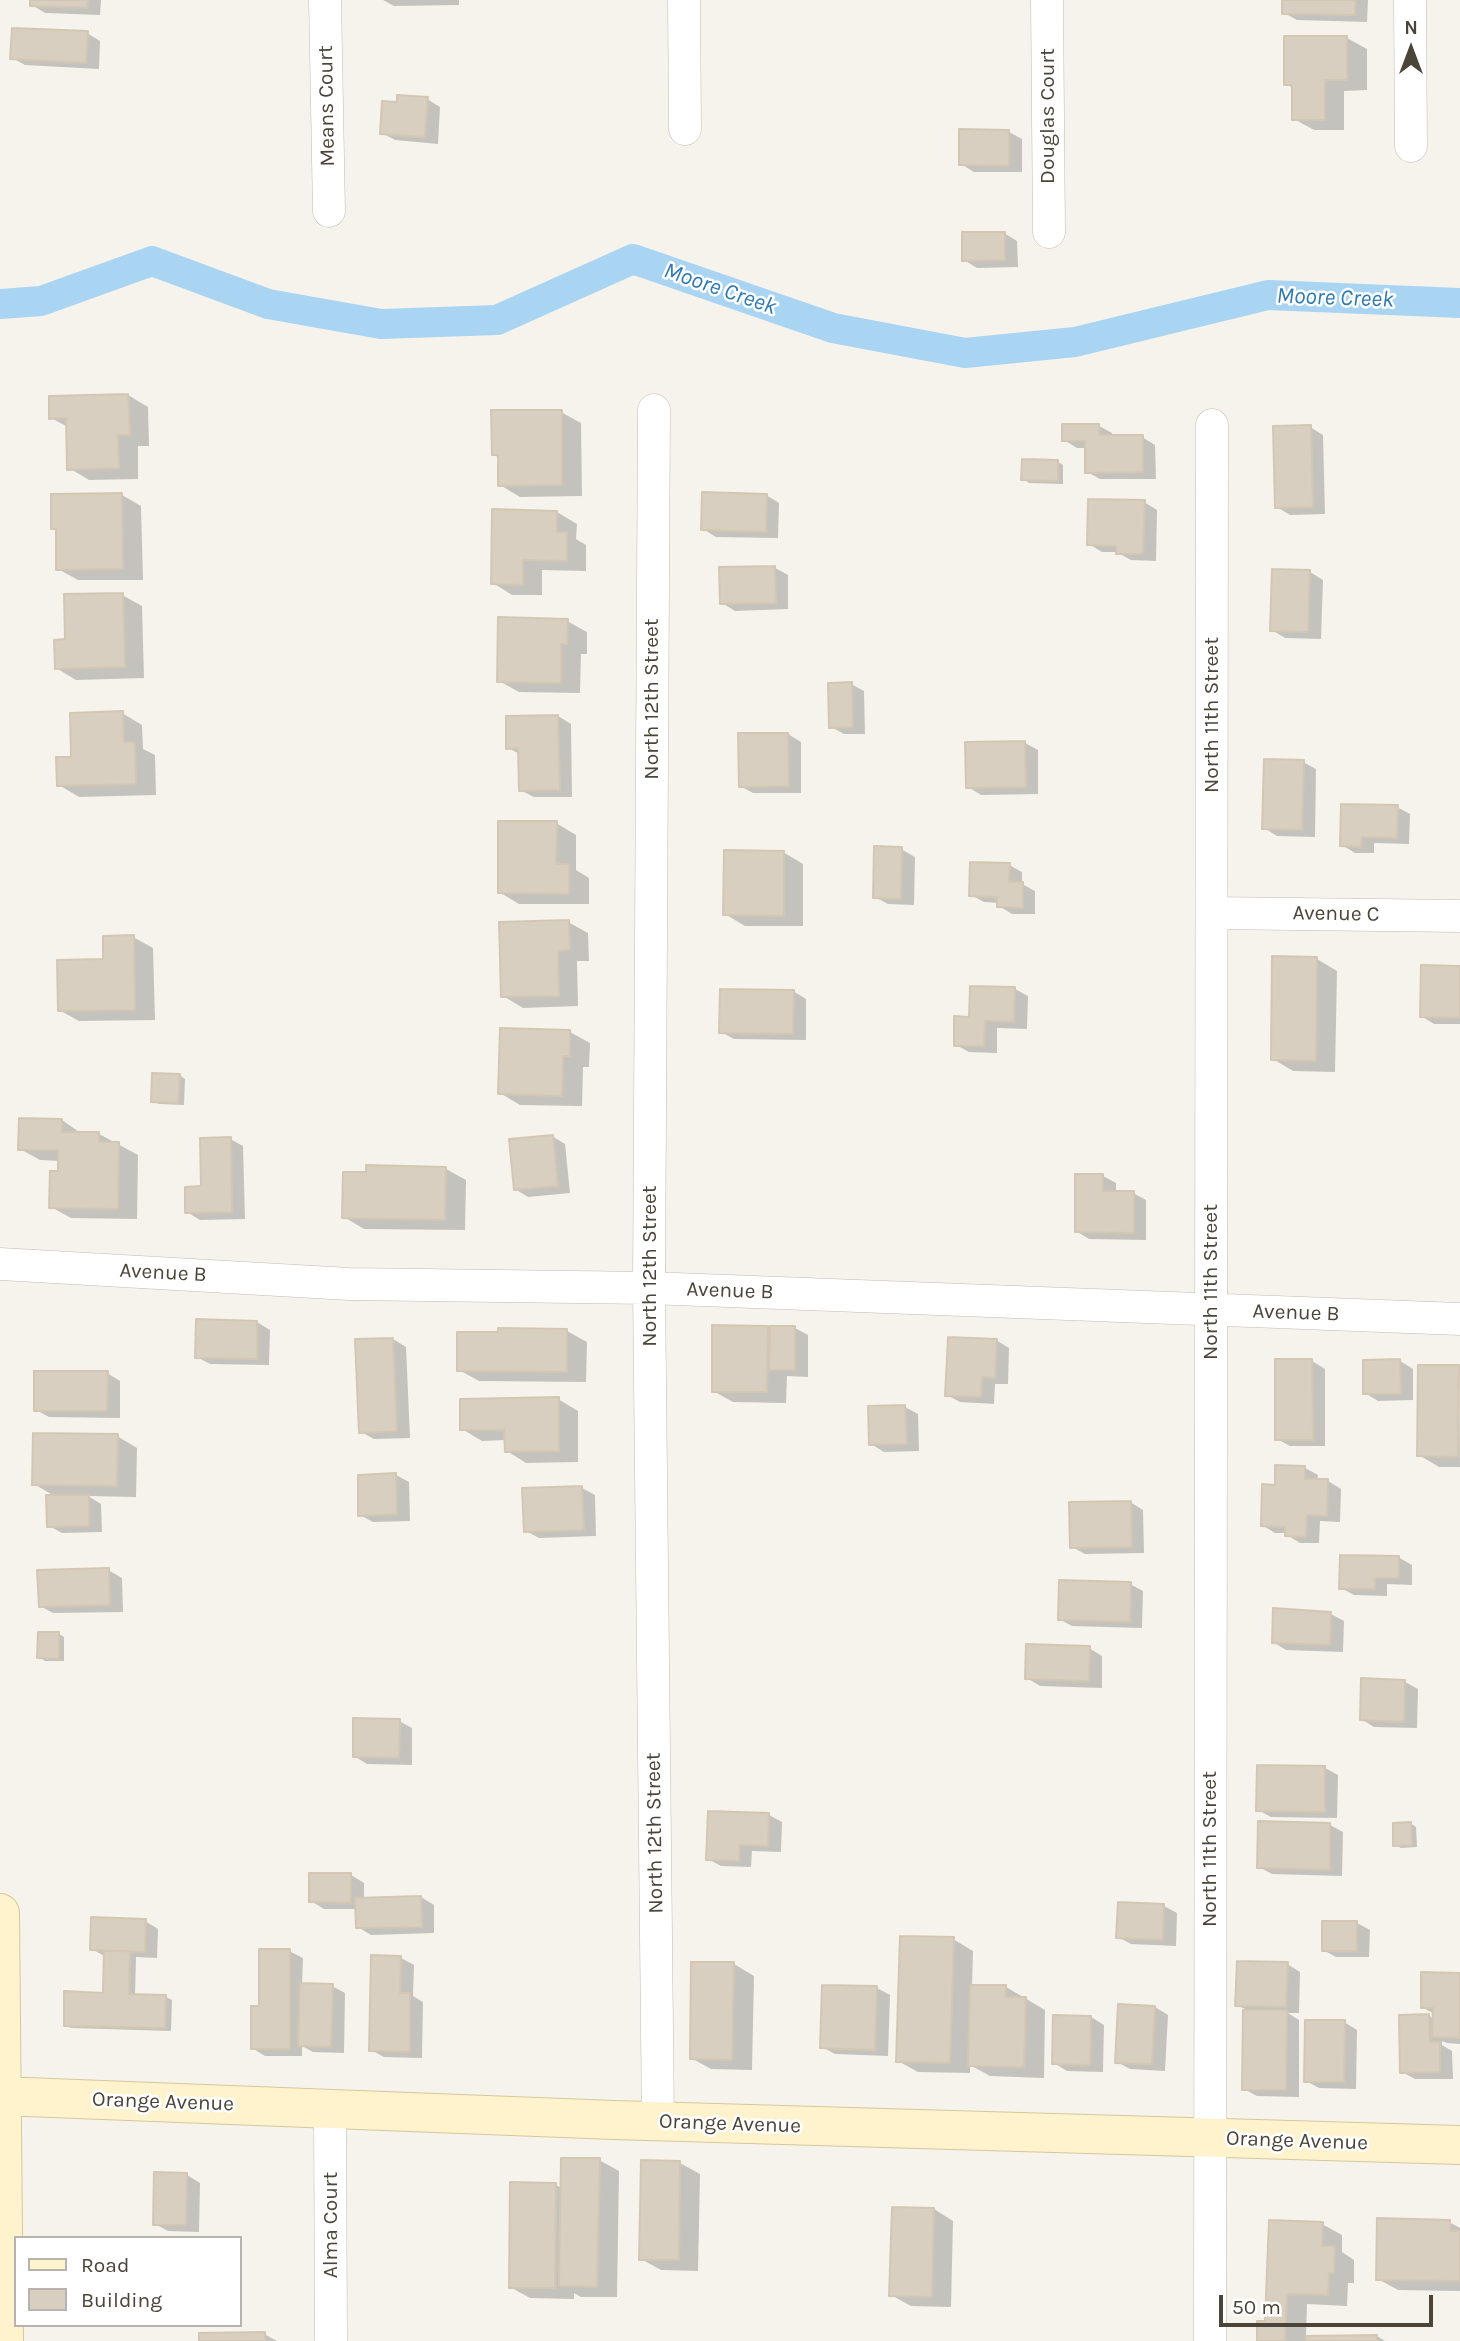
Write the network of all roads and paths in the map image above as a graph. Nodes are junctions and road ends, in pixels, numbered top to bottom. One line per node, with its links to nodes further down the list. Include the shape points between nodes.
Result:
1 (325, 0): 7 (street, Means Court)
2 (684, 0): 5 (street)
3 (1047, 0): 8 (street, Douglas Court)
4 (1410, 0): 6 (street)
5 (685, 129)
6 (1411, 146)
7 (329, 211)
8 (1049, 232)
9 (654, 410): 14 (street, North 12th Street)
10 (1212, 425): 11 (street, North 11th Street)
11 (1212, 913): 12 (street, Avenue C); 15 (street, North 11th Street)
12 (1460, 916)
13 (0, 1264): 14 (street, Avenue B, via 349,1284)
14 (649, 1288): 15 (street, Avenue B); 20 (street, North 12th Street)
15 (1210, 1311): 16 (street, Avenue B); 21 (street, North 11th Street)
16 (1460, 1319)
17 (0, 1913): 18 (main road)
18 (1, 2096): 19 (main road, Orange Avenue); 23 (main road)
19 (330, 2109): 20 (main road, Orange Avenue); 24 (street, Alma Court)
20 (658, 2122): 21 (main road, Orange Avenue)
21 (1210, 2138): 22 (main road, Orange Avenue); 25 (street, North 11th Street)
22 (1460, 2145)
23 (4, 2341)
24 (331, 2341)
25 (1210, 2341)

